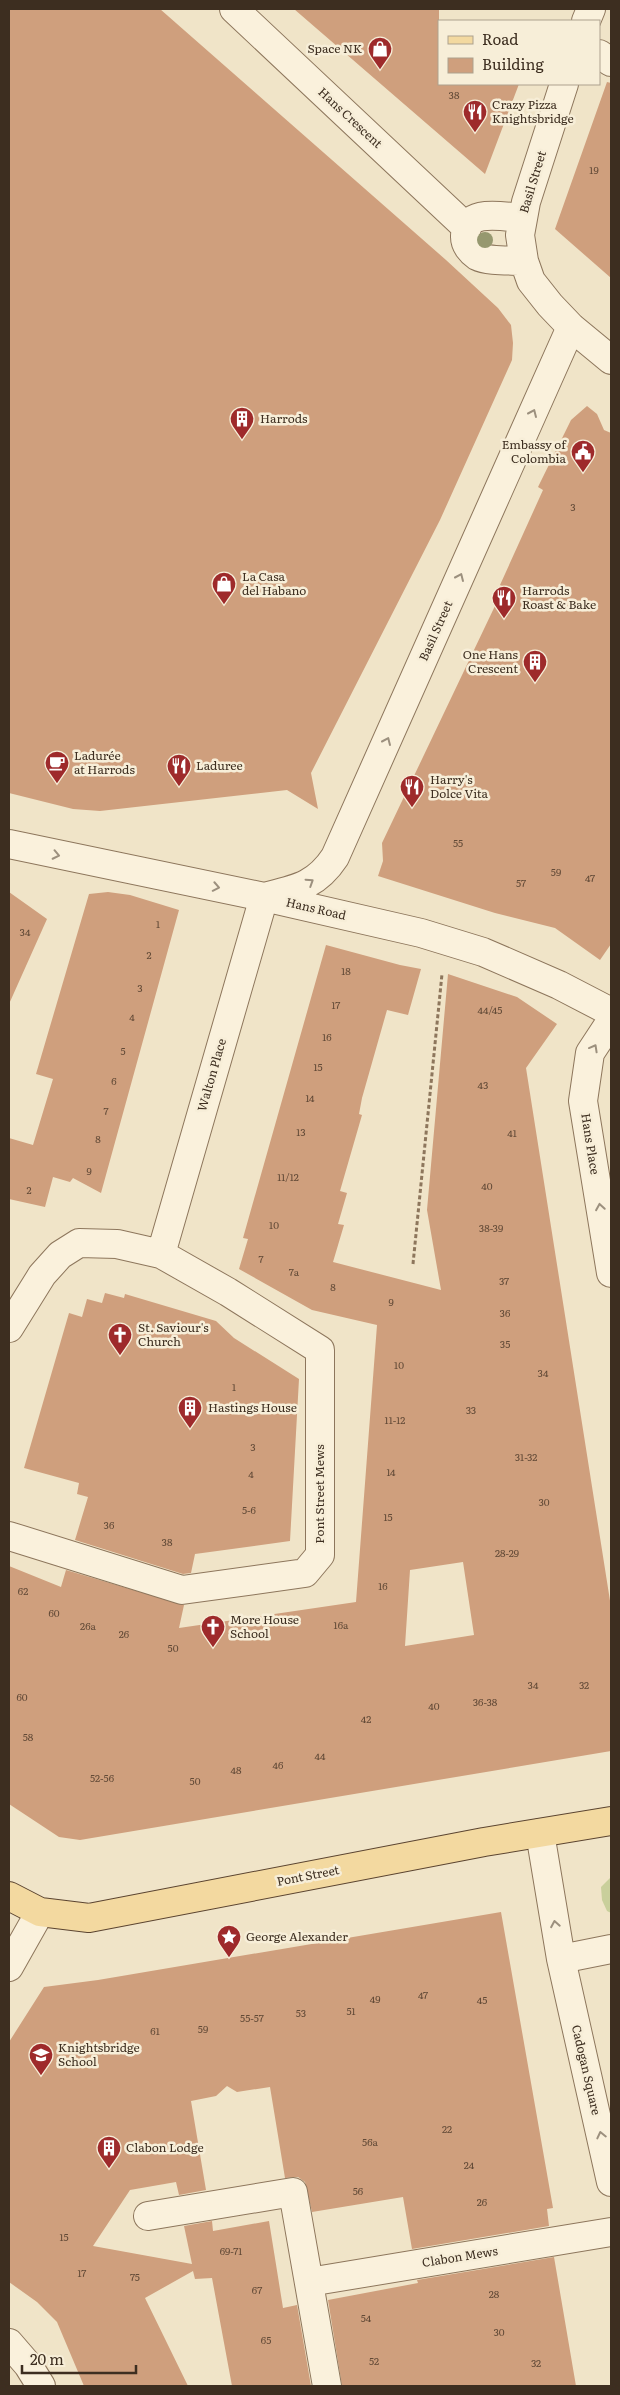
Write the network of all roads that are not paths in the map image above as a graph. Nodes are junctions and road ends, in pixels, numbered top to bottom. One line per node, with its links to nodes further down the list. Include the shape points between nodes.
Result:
1 (234, 9): 6 (street, Hans Crescent)
2 (600, 55): 3 (street)
3 (611, 62)
4 (564, 85): 5 (street, Basil Street)
5 (522, 218): 6 (street, via 481,216 473,219); 7 (street, Basil Street, via 520,235)
6 (467, 228): 7 (street, via 468,248 478,257)
7 (527, 271): 8 (street)
8 (571, 327): 9 (street); 11 (street, Basil Street, one-way to 8, via 304,886 328,869 335,857)
9 (611, 360)
10 (9, 844): 11 (street, Hans Road, one-way to 11)
11 (264, 897): 12 (street, Hans Road, via 483,952); 14 (street, Walton Place)
12 (611, 1012)
13 (611, 1021): 15 (street, Hans Place, one-way to 13, via 583,1101 590,1053)
14 (161, 1254): 16 (street, via 117,1244 79,1243 60,1255 42,1275); 17 (street, Pont Street Mews, via 320,1350 320,1555 305,1572 182,1590)
15 (611, 1273)
16 (9, 1328)
17 (9, 1536)
18 (611, 1821): 19 (main road, Pont Street)
19 (540, 1834): 21 (main road, Pont Street, via 89,1918); 23 (street, Cadogan Square, one-way to 19)
20 (9, 1896): 21 (main road, Pont Street)
21 (40, 1912): 24 (street)
22 (611, 1949): 23 (street)
23 (561, 1958): 25 (street, Cadogan Square, one-way to 23)
24 (9, 1967)
25 (611, 2182)
26 (148, 2216): 28 (street, via 293,2192)
27 (611, 2232): 28 (street, Clabon Mews)
28 (309, 2282): 31 (street)
29 (9, 2343): 30 (street)
30 (41, 2386)
31 (327, 2386)

